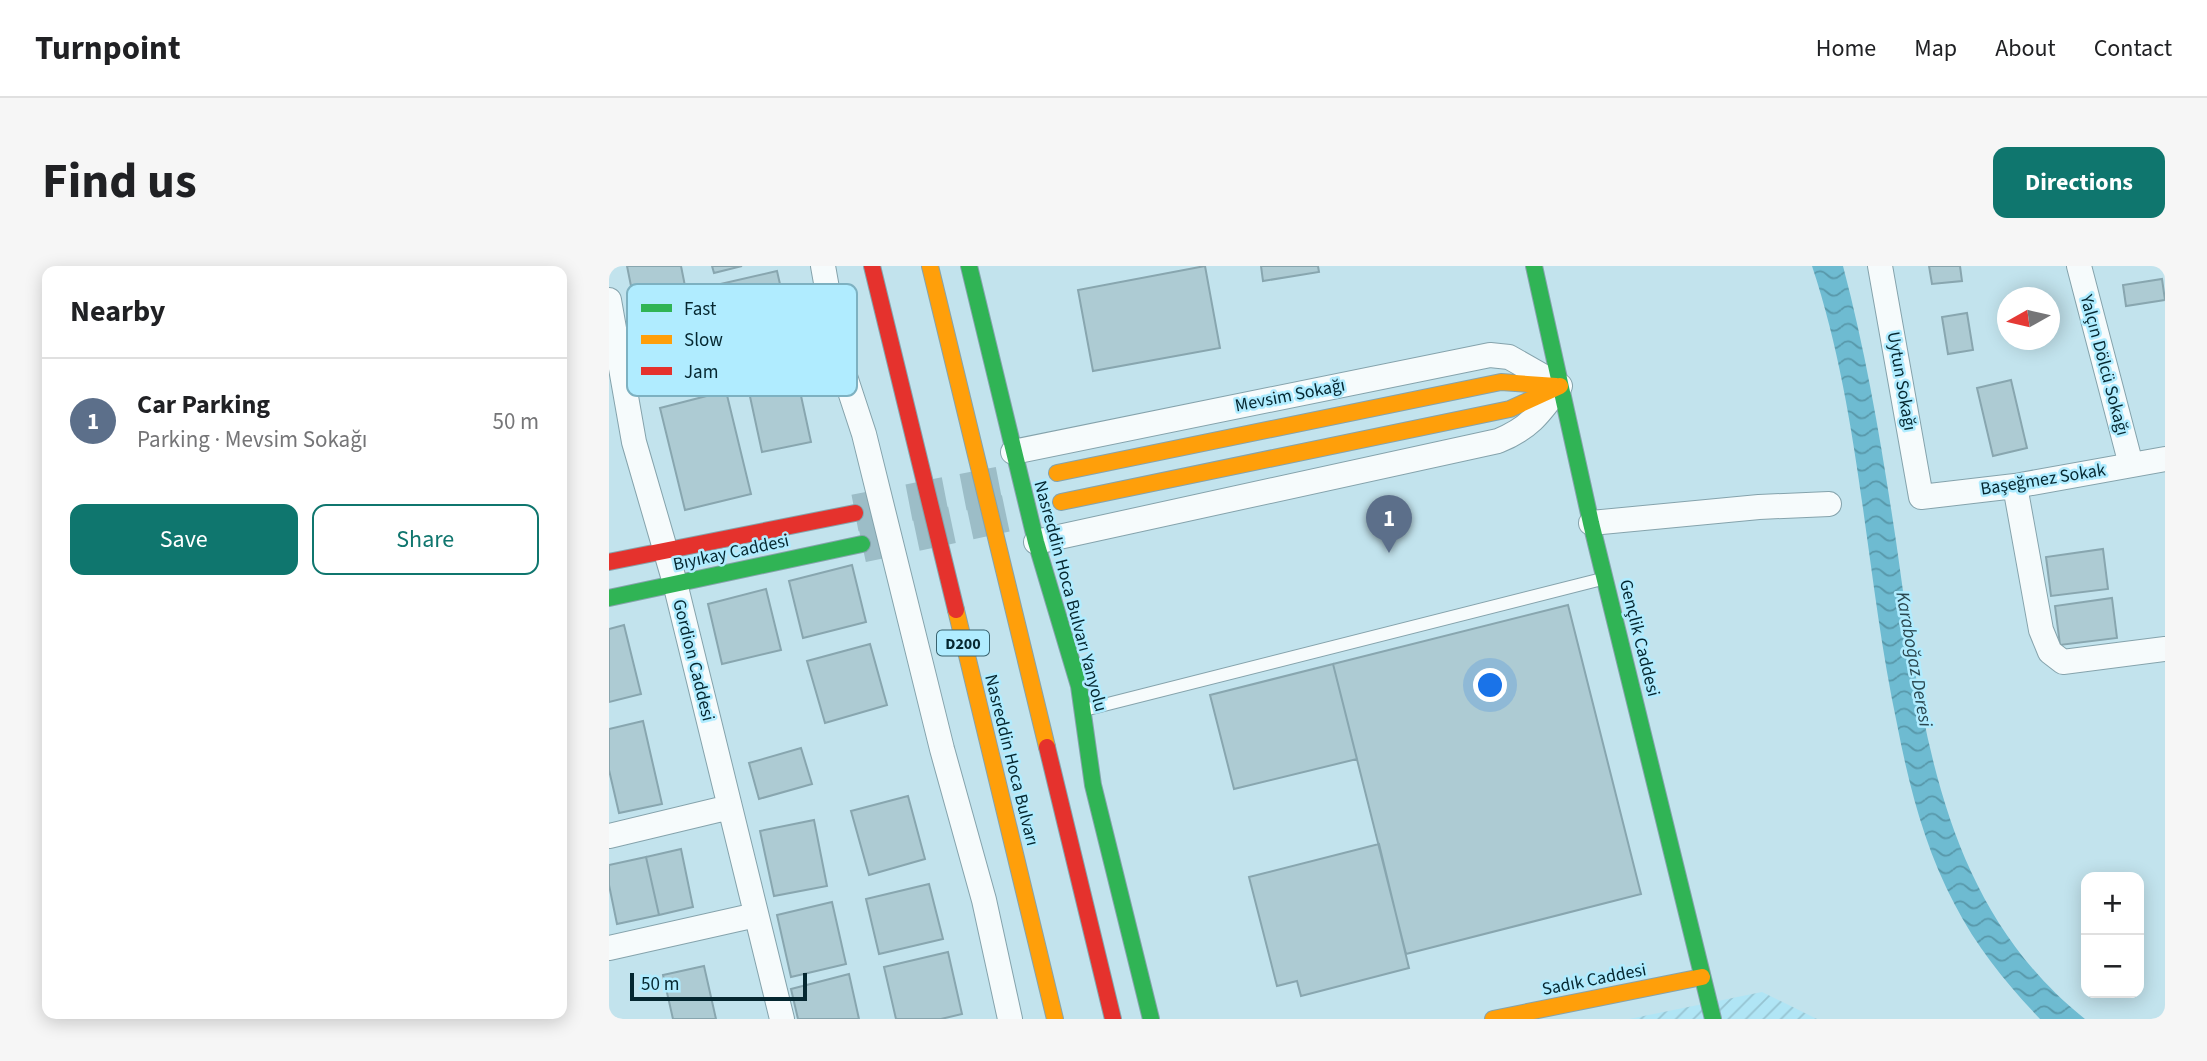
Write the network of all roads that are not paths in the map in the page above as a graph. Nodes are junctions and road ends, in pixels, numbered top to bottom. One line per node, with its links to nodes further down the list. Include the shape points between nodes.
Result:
1 (823, 266): 8 (street)
2 (872, 266): 38 (main road, Nasreddin Hoca Bulvarı / D200)
3 (930, 266): 39 (main road, Nasreddin Hoca Bulvarı)
4 (968, 266): 12 (main road, Nasreddin Hoca Bulvarı Yanyolu)
5 (1534, 266): 10 (main road, Gençlik Caddesi)
6 (1880, 266): 17 (street, Uytun Sokağı)
7 (2079, 266): 14 (street, Yalçın Dölcü Sokağı)
8 (826, 284)
9 (610, 310): 24 (street, Gordion Caddesi, via 634,442)
10 (1560, 386): 12 (street, Mevsim Sokağı, via 1509,356 1490,355); 15 (main road, Mevsim Sokağı, via 1501,382); 18 (main road, via 1510,409); 21 (main road, Gençlik Caddesi); 22 (street, via 1535,420 1498,441)
11 (852, 396): 37 (street, via 985,900)
12 (1013, 452): 22 (main road, Nasreddin Hoca Bulvarı Yanyolu)
13 (2165, 459): 14 (street, Başeğmez Sokak)
14 (2131, 465): 16 (street, Başeğmez Sokak)
15 (1058, 473)
16 (2015, 486): 17 (street, Başeğmez Sokak); 29 (street, via 2034,600 2050,652 2063,662)
17 (1921, 497)
18 (1062, 502)
19 (1829, 504): 21 (street)
20 (855, 513): 24 (main road, Bıyıkay Caddesi)
21 (1591, 523): 26 (main road, Gençlik Caddesi)
22 (1036, 542): 30 (main road, Nasreddin Hoca Bulvarı Yanyolu)
23 (862, 544): 27 (main road, Bıyıkay Caddesi)
24 (665, 550): 25 (main road, Bıyıkay Caddesi); 27 (street, Gordion Caddesi)
25 (609, 562)
26 (1606, 578): 30 (lane); 35 (main road, Gençlik Caddesi)
27 (675, 583): 28 (main road, Bıyıkay Caddesi); 31 (street, Gordion Caddesi)
28 (609, 598)
29 (2165, 649)
30 (1084, 710): 40 (main road, Nasreddin Hoca Bulvarı Yanyolu, via 1093,785)
31 (730, 807): 32 (street); 33 (street, Gordion Caddesi)
32 (609, 836)
33 (757, 915): 34 (street); 36 (street, Gordion Caddesi)
34 (609, 948)
35 (1702, 977): 41 (main road, Sadık Caddesi); 42 (main road, Gençlik Caddesi)
36 (782, 1019)
37 (1010, 1019)
38 (1055, 1019)
39 (1113, 1019)
40 (1151, 1019)
41 (1493, 1019)
42 (1713, 1019)

